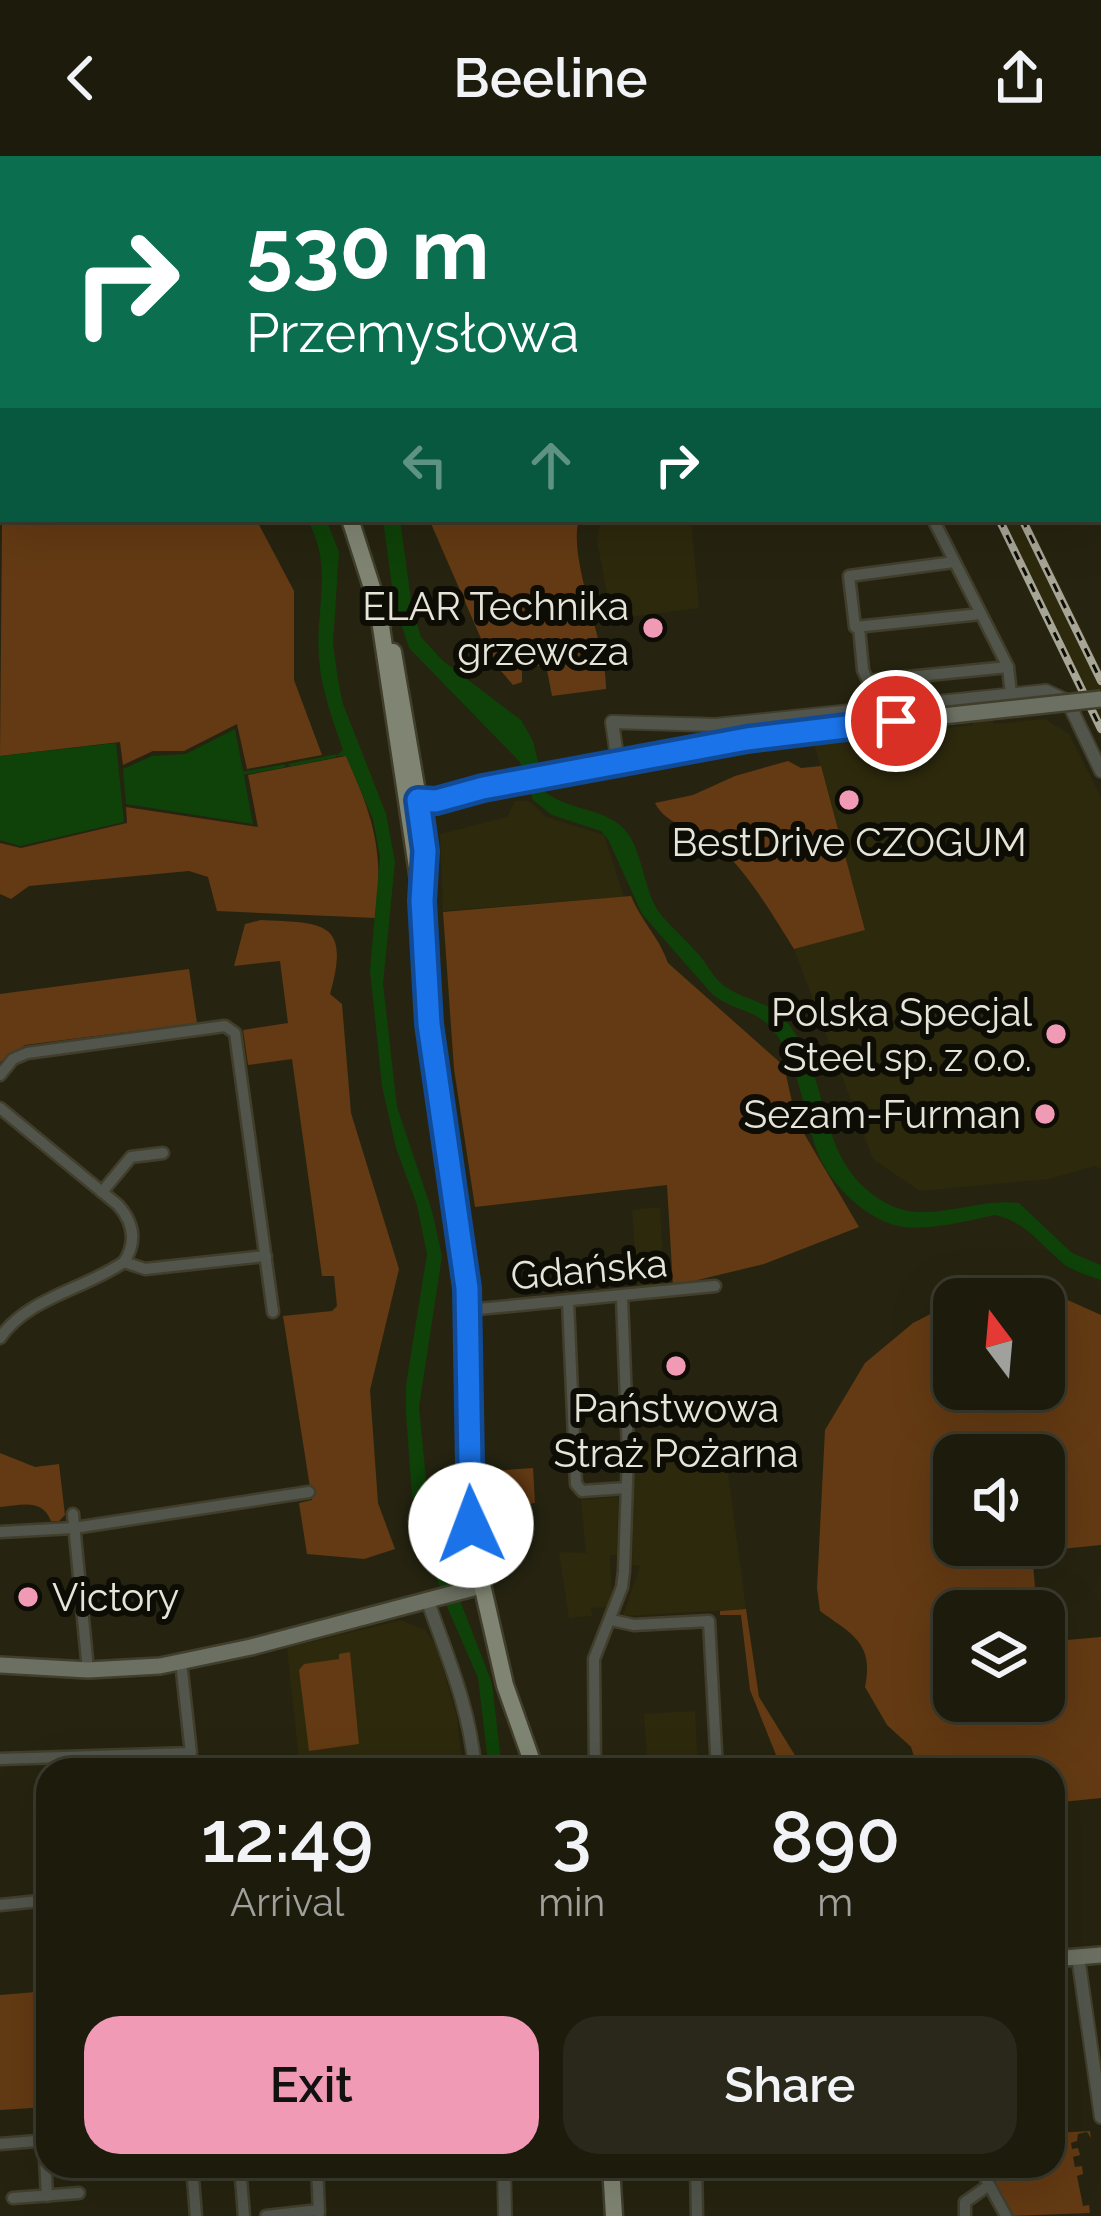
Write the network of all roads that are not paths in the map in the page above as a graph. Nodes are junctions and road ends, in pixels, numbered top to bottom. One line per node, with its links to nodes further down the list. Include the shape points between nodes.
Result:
1 (351, 522): 4 (main road)
2 (935, 522): 3 (street)
3 (954, 562): 5 (street); 6 (street, via 849,576)
4 (379, 613): 12 (main road); 12 (main road)
5 (980, 614): 6 (street); 7 (street)
6 (860, 627): 7 (street, via 868,680)
7 (1008, 667): 8 (street)
8 (1011, 694): 10 (street, via 716,725 612,722); 11 (street, via 1057,695)
9 (1101, 699): 10 (main road, bridge, via 756,738)
10 (618, 763): 12 (main road)
11 (1101, 772)
12 (420, 798): 22 (main road, via 429,1024)
13 (0, 1075): 17 (street, via 27,1053 230,1029)
14 (0, 1108): 16 (street)
15 (163, 1153): 16 (street, via 130,1157)
16 (101, 1192): 18 (street, via 131,1224)
17 (266, 1256): 18 (street, via 145,1269); 23 (street)
18 (124, 1262): 24 (street)
19 (715, 1286): 20 (street, Gdańska)
20 (622, 1297): 21 (street, Gdańska); 26 (street)
21 (568, 1301): 22 (street, Gdańska); 26 (street, via 576,1484 582,1492)
22 (468, 1310): 30 (main road, via 469,1490)
23 (273, 1312)
24 (6, 1319): 25 (street)
25 (0, 1339)
26 (626, 1488): 32 (street, via 622,1587)
27 (309, 1492): 28 (street)
28 (74, 1521): 29 (street); 35 (street)
29 (0, 1532)
30 (481, 1586): 31 (main road); 37 (main road)
31 (433, 1598): 33 (main road); 36 (street)
32 (611, 1620): 38 (street, via 594,1659); 39 (street, via 709,1621)
33 (181, 1663): 35 (main road); 40 (street, via 191,1753)
34 (0, 1665): 35 (main road)
35 (88, 1670)
36 (474, 1758)
37 (531, 1758)
38 (595, 1758)
39 (716, 1758)
40 (0, 1759)
41 (36, 1901): 42 (street)
42 (0, 1904)
43 (1101, 1954): 44 (main road)
44 (1078, 1957): 45 (main road); 46 (street)
45 (1065, 1958)
46 (1101, 2117)
47 (36, 2141): 48 (street)
48 (0, 2144)
49 (47, 2178): 59 (street)
50 (192, 2178): 63 (street)
51 (241, 2178): 64 (street)
52 (318, 2178): 61 (street)
53 (504, 2178): 66 (street)
54 (612, 2178): 67 (main road)
55 (695, 2178): 68 (street)
56 (984, 2178): 57 (street)
57 (988, 2186): 69 (street, via 965,2203); 70 (street)
58 (79, 2193): 59 (street)
59 (47, 2196): 60 (street)
60 (14, 2198)
61 (319, 2213): 62 (street)
62 (279, 2215): 65 (street)
63 (196, 2216)
64 (244, 2216)
65 (266, 2216)
66 (505, 2216)
67 (614, 2216)
68 (697, 2216)
69 (964, 2216)
70 (1006, 2216)

